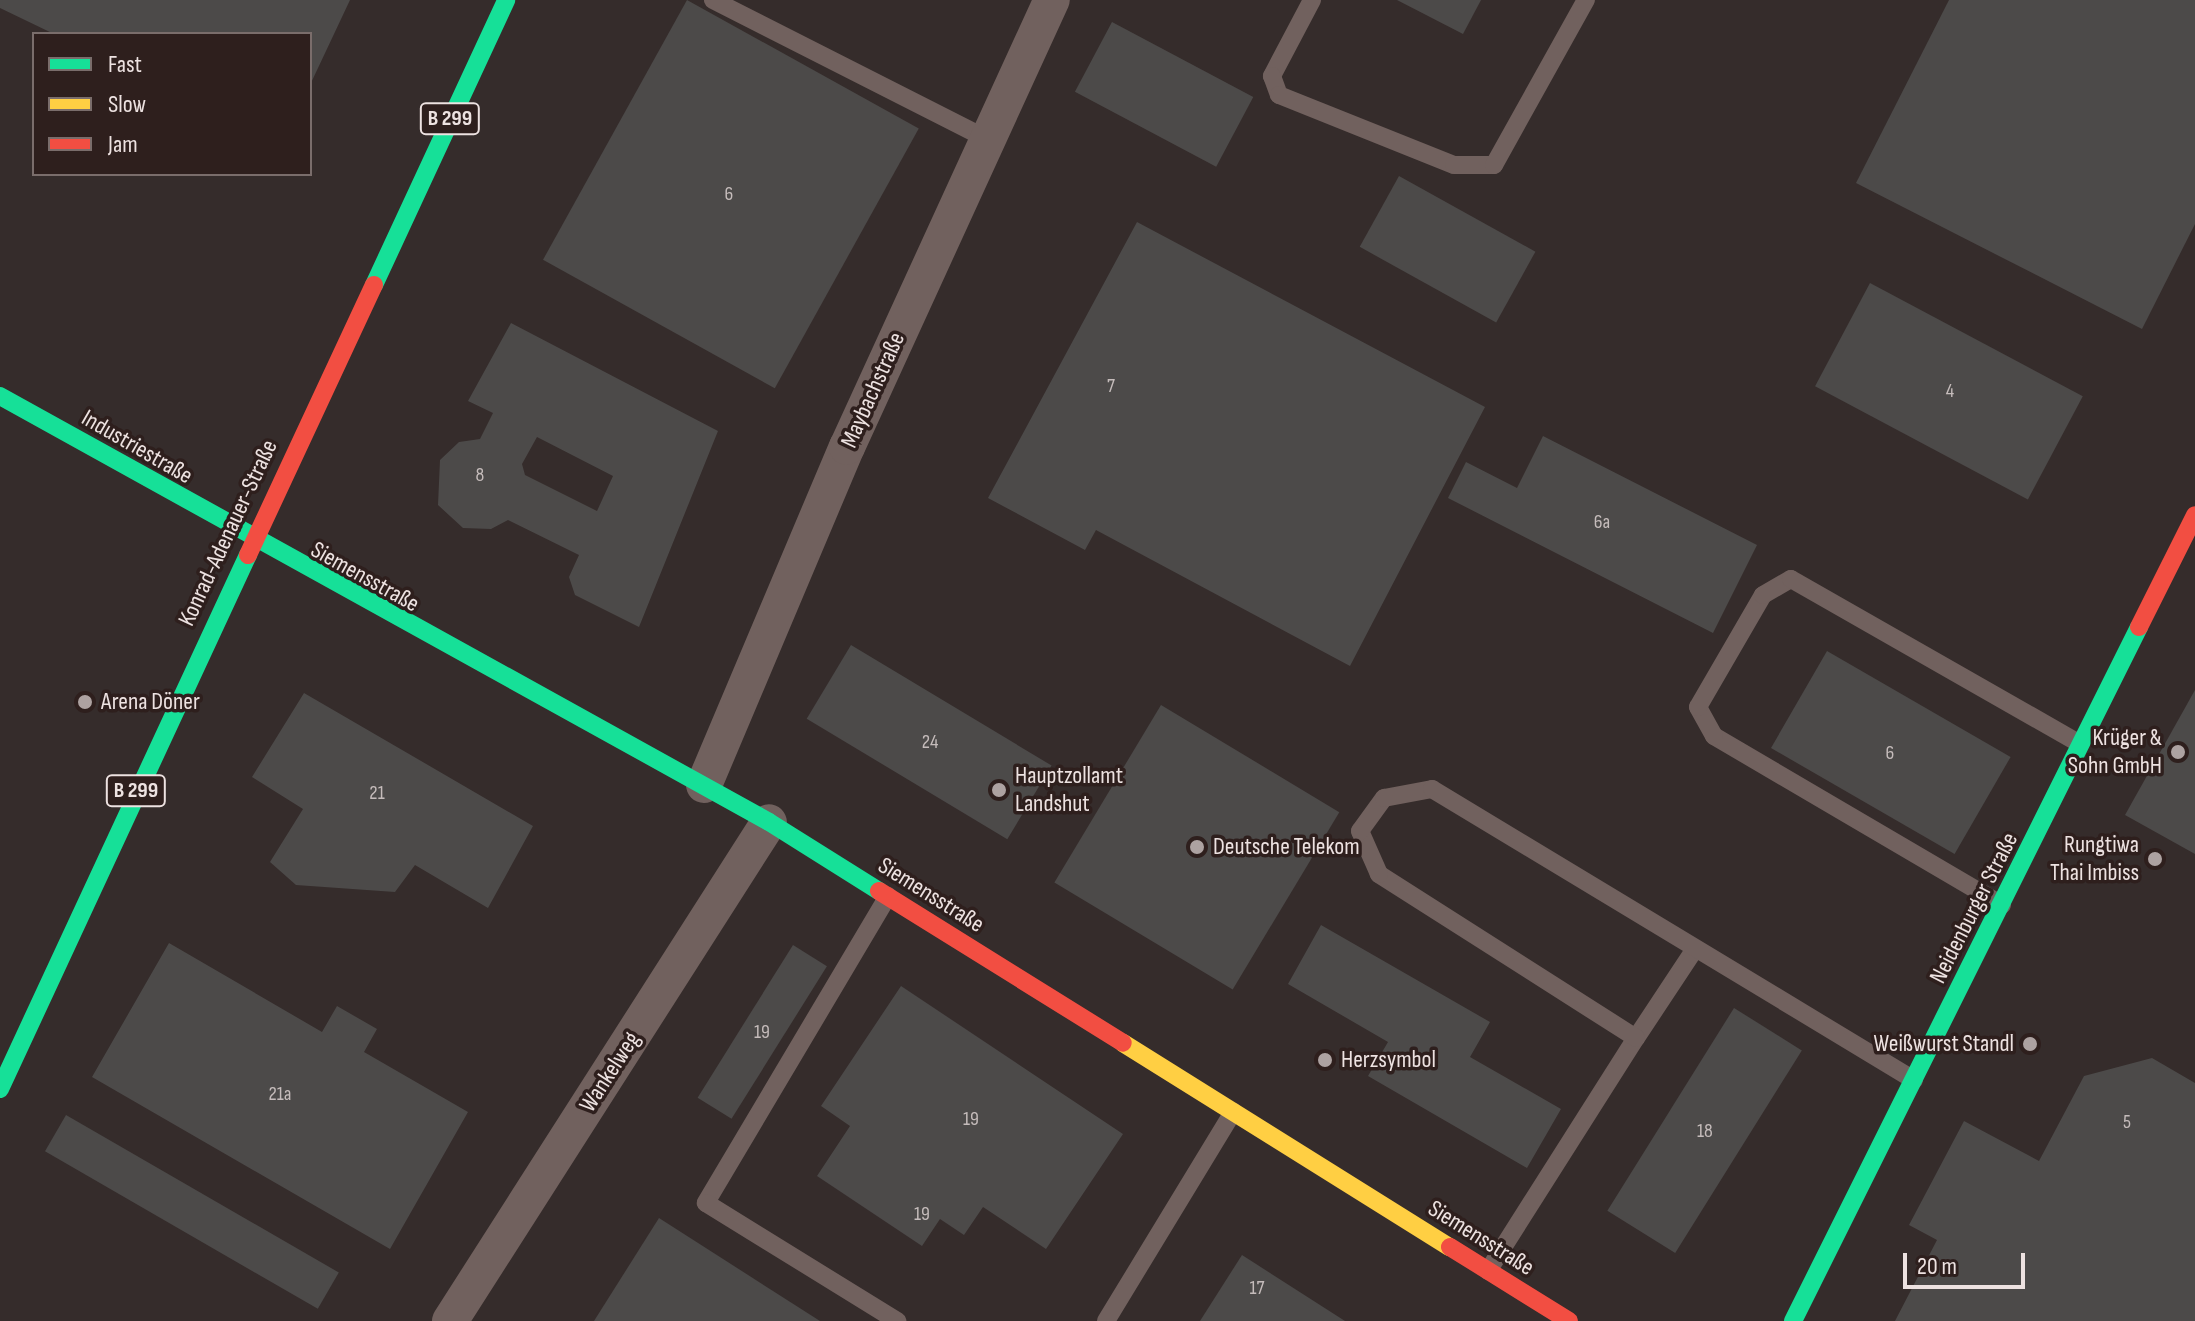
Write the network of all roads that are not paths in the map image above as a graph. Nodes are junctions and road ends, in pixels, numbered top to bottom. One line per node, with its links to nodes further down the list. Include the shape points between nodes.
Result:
1 (506, 0): 9 (main road, Konrad-Adenauer-Straße / B 299)
2 (713, 0): 6 (lane)
3 (1052, 0): 6 (street, Maybachstraße)
4 (1312, 0): 5 (lane, via 1272,76 1279,95 1454,165 1494,165)
5 (1586, 0)
6 (987, 139): 11 (street, Maybachstraße)
7 (0, 396): 9 (main road, Industriestraße)
8 (2193, 525): 10 (main road, Neidenburger Straße)
9 (250, 540): 11 (main road, Siemensstraße); 18 (main road, Konrad-Adenauer-Straße / B 299)
10 (2082, 745): 14 (main road, Neidenburger Straße); 14 (lane, via 1791,579 1763,595 1698,707 1714,736)
11 (704, 785): 12 (main road, Siemensstraße)
12 (769, 822): 13 (main road, Siemensstraße); 21 (street, Wankelweg)
13 (888, 896): 19 (main road, Siemensstraße); 22 (lane, via 706,1203)
14 (2002, 905): 17 (main road, Neidenburger Straße)
15 (1695, 949): 16 (lane); 16 (lane, via 1432,789 1384,798 1360,831 1379,874); 17 (lane)
16 (1636, 1038): 20 (lane)
17 (1914, 1080): 25 (main road, Neidenburger Straße)
18 (0, 1089)
19 (1233, 1112): 20 (main road, Siemensstraße); 23 (lane)
20 (1488, 1271): 24 (main road, Siemensstraße)
21 (450, 1321)
22 (897, 1321)
23 (1106, 1321)
24 (1569, 1321)
25 (1793, 1321)

